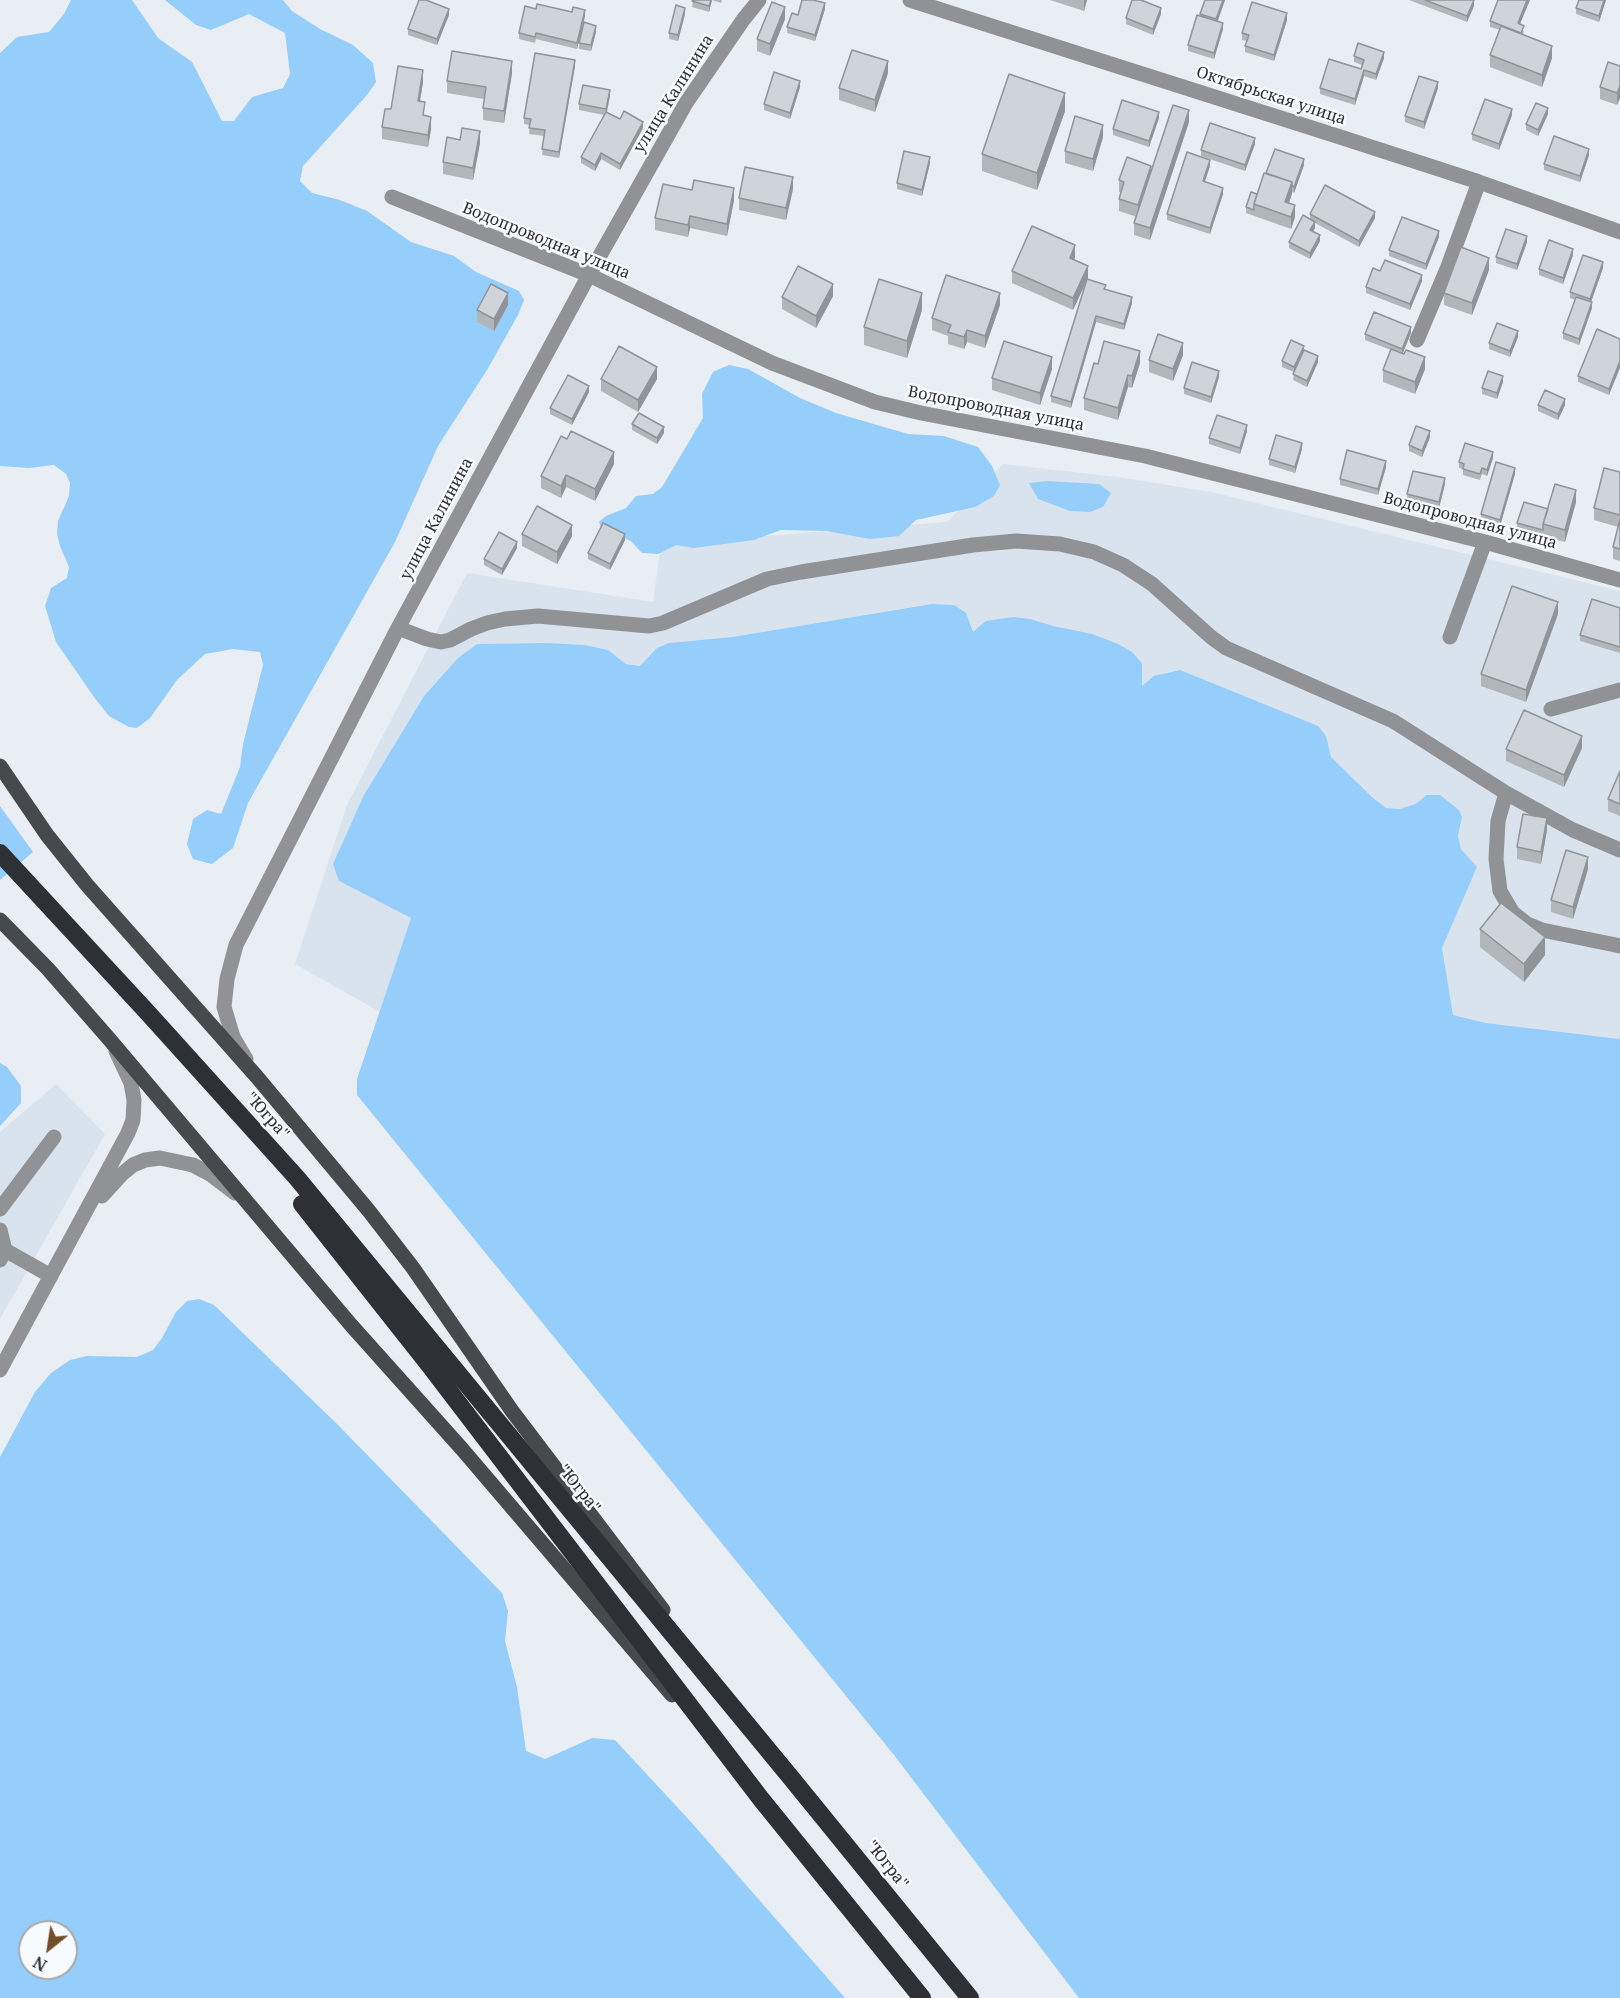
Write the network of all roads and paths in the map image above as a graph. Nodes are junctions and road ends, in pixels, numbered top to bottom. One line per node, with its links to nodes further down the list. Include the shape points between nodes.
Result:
1 (759, 0): 6 (street, улица Калинина, via 686,103)
2 (910, 0): 3 (street, Октябрьская улица)
3 (1479, 182): 5 (street, Октябрьская улица); 7 (street)
4 (392, 197): 6 (street, Водопроводная улица)
5 (1620, 232)
6 (589, 275): 8 (street, Водопроводная улица, via 772,363 875,402 1145,456); 10 (street, улица Калинина)
7 (1417, 340)
8 (1485, 542): 9 (street, Водопроводная улица); 11 (street)
9 (1620, 580)
10 (398, 628): 15 (street, via 441,642 487,623 538,616 650,626 767,579 801,572 973,545 1016,541 1060,544 1124,565 1226,648 1393,721); 22 (street, улица Калинина, via 230,961 226,1019)
11 (1450, 637)
12 (1620, 690): 13 (street)
13 (1551, 709)
14 (0, 766): 22 (main road, via 87,885)
15 (1506, 793): 16 (street, via 1573,830); 19 (street, via 1498,821 1496,859 1500,891 1513,913 1542,930)
16 (1620, 850)
17 (0, 853): 20 (highway, "Югра")
18 (0, 921): 21 (main road)
19 (1620, 946)
20 (148, 1013): 31 (highway, "Югра", via 304,1187); 32 (highway, "Югра", via 430,1366)
21 (110, 1040): 24 (main road); 26 (street, via 131,1083 132,1120)
22 (257, 1077): 31 (main road, via 413,1269 512,1411)
23 (54, 1137): 25 (street)
24 (253, 1208): 26 (street, via 210,1174 193,1165 160,1158 133,1165); 32 (main road)
25 (0, 1209)
26 (84, 1216): 29 (street)
27 (0, 1230): 28 (street)
28 (3, 1255): 29 (street)
29 (51, 1276): 30 (street)
30 (0, 1370)
31 (792, 1779): 34 (highway, "Югра")
32 (761, 1799): 33 (highway, "Югра")
33 (922, 1998)
34 (970, 1998)

